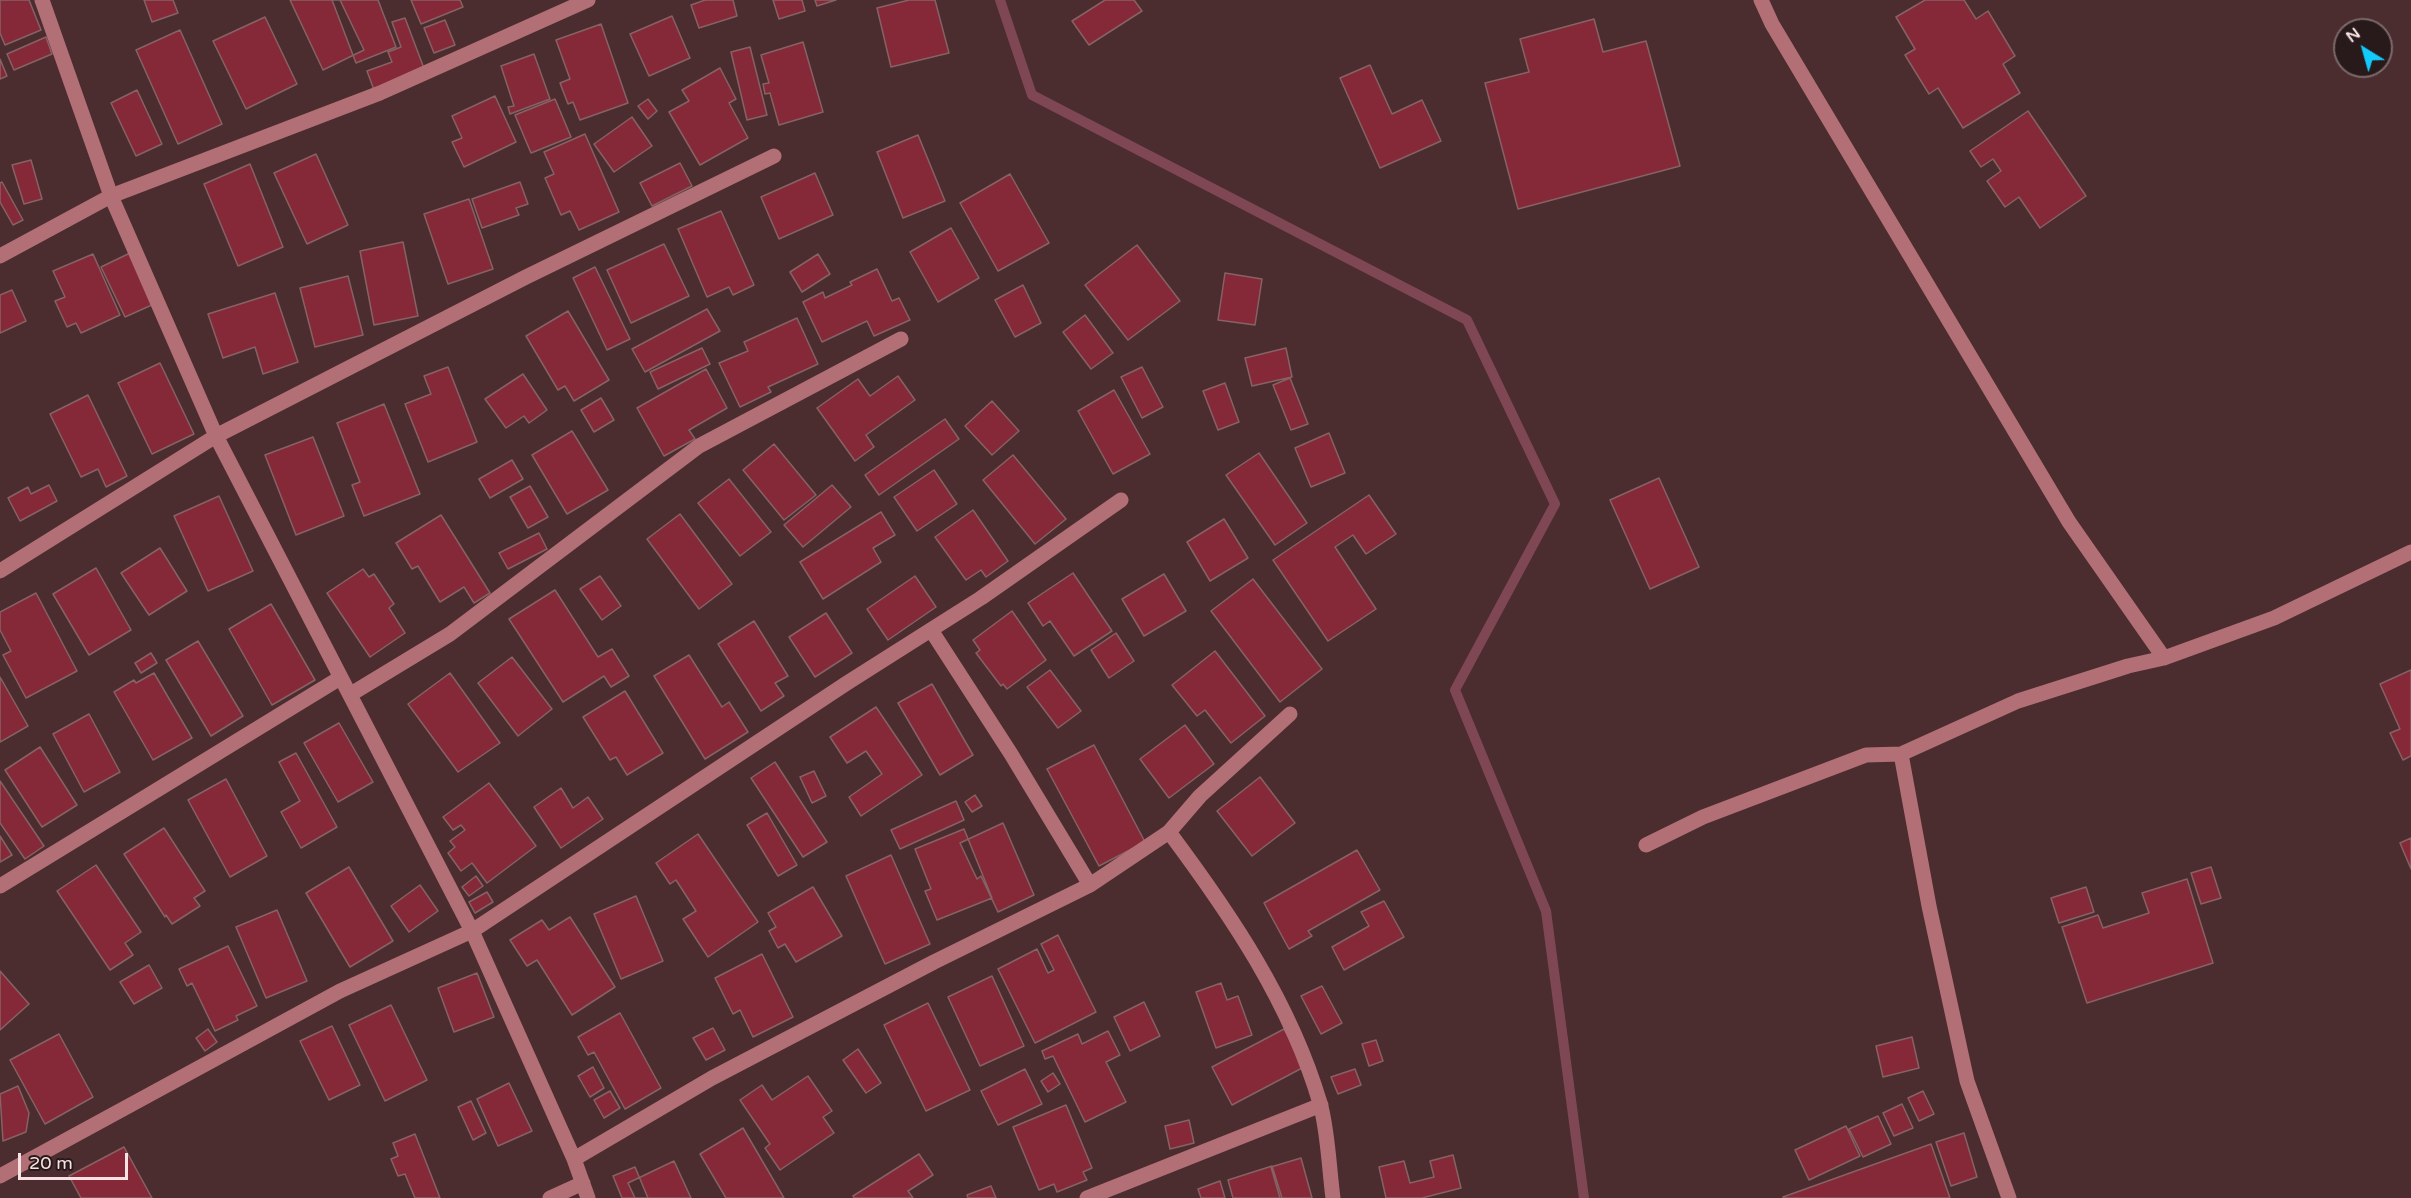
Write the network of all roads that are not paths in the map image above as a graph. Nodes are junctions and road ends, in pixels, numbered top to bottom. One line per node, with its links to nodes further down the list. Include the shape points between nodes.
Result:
1 (42, 0): 5 (street)
2 (588, 0): 5 (street, via 380,93)
3 (1761, 0): 13 (street, via 2069,522)
4 (774, 156): 8 (street, via 526,277)
5 (111, 196): 6 (street); 8 (street)
6 (0, 256)
7 (901, 339): 15 (street, via 699,446 450,634)
8 (216, 436): 11 (street); 14 (street)
9 (1121, 500): 12 (street)
10 (2411, 552): 13 (street, via 2274,618)
11 (0, 571)
12 (931, 630): 20 (street); 22 (street)
13 (2164, 658): 17 (street, via 2018,701)
14 (340, 678): 15 (street); 21 (street)
15 (351, 694): 22 (street)
16 (1290, 714): 18 (street, via 1200,796)
17 (1902, 754): 19 (street, via 1866,754 1703,817); 30 (street, via 1929,906 1967,1081)
18 (1169, 832): 20 (street); 23 (street, via 1217,896 1262,968 1300,1042)
19 (1646, 845)
20 (1090, 885): 24 (street, via 712,1078)
21 (0, 886)
22 (472, 931): 24 (street); 25 (street, via 340,991)
23 (1321, 1105): 28 (street); 29 (street)
24 (574, 1159): 26 (street)
25 (0, 1176)
26 (585, 1191): 27 (street)
27 (550, 1198)
28 (1087, 1198)
29 (1333, 1198)
30 (2009, 1198)

